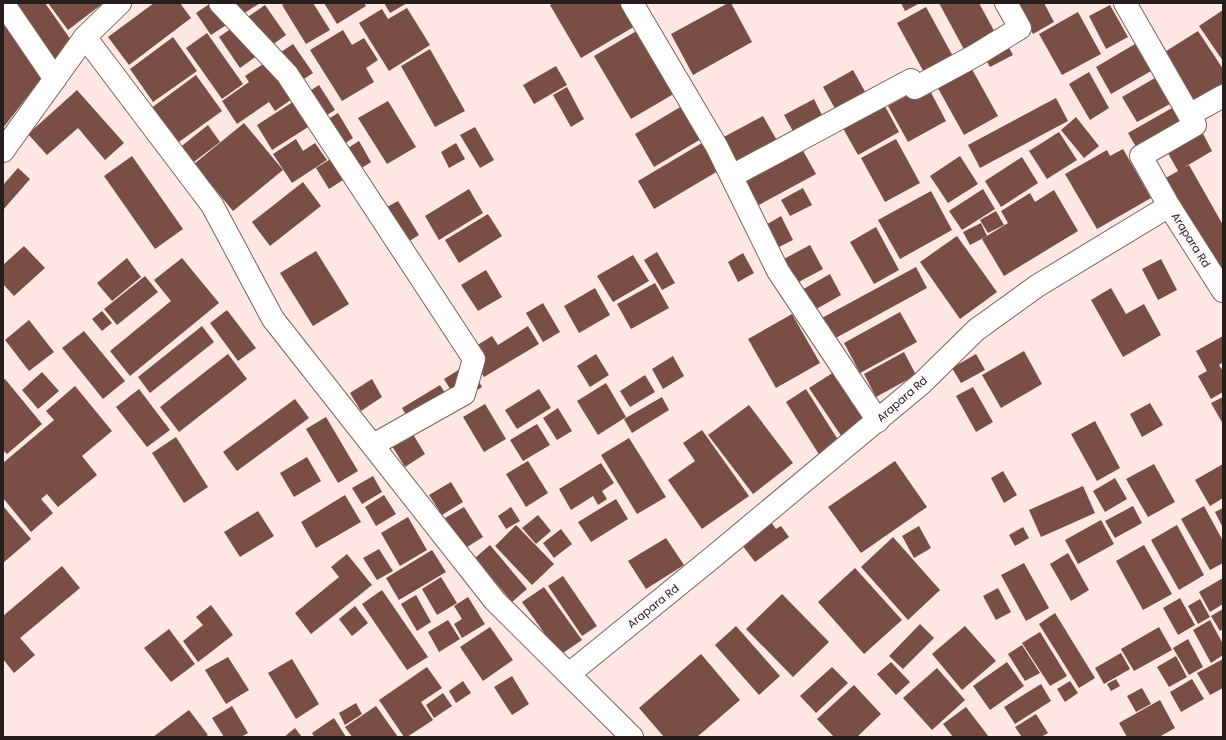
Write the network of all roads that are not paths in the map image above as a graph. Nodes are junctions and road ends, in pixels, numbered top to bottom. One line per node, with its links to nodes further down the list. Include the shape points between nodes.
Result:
1 (3, 3): 8 (street)
2 (120, 3): 7 (street)
3 (220, 3): 16 (street, via 287,74 474,359 464,394)
4 (632, 3): 12 (street)
5 (1006, 3): 12 (street, via 1020,28 915,88 911,80)
6 (1125, 3): 10 (street)
7 (85, 37): 8 (street); 16 (street, via 212,205 273,319)
8 (55, 79): 11 (street)
9 (1223, 96): 10 (street)
10 (1189, 115): 13 (street, via 1195,125 1142,156)
11 (3, 151)
12 (732, 176): 15 (street, via 778,271)
13 (1169, 206): 14 (street, Arapara Rd); 15 (street, Arapara Rd, via 1037,286 976,330 922,383)
14 (1223, 291)
15 (878, 420): 17 (street, Arapara Rd)
16 (372, 445): 17 (street, via 495,601)
17 (569, 674): 18 (street)
18 (632, 737)

